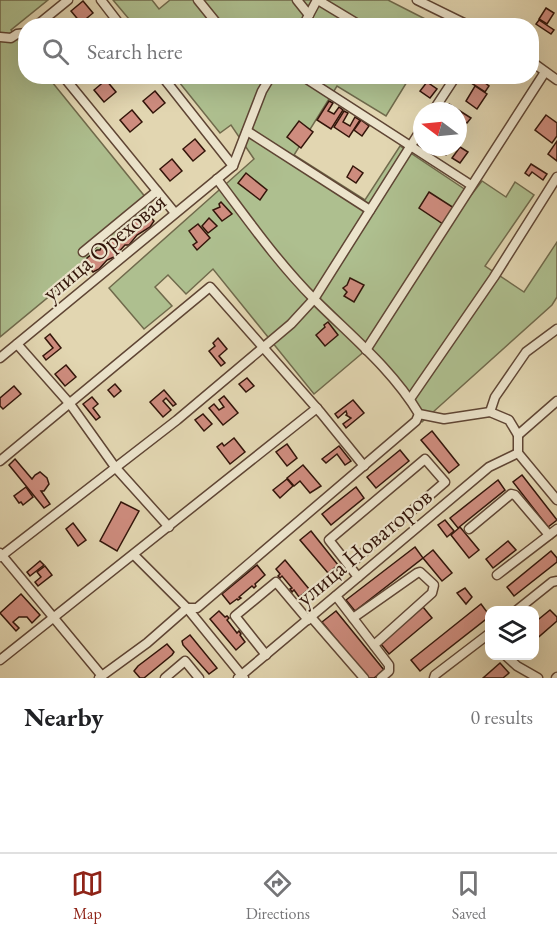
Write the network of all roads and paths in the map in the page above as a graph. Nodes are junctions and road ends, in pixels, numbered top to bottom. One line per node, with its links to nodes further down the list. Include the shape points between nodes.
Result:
1 (68, 0): 8 (street)
2 (101, 0): 9 (street)
3 (198, 0): 10 (street)
4 (297, 0): 7 (street)
5 (318, 0): 7 (street); 12 (street)
6 (417, 0): 13 (street)
7 (309, 15): 11 (street)
8 (46, 18)
9 (115, 18)
10 (213, 18)
11 (307, 18)
12 (348, 18)
13 (454, 18)
14 (18, 34): 15 (street)
15 (0, 37)
16 (539, 68): 17 (street)
17 (545, 72): 18 (street); 19 (street)
18 (557, 80)
19 (539, 81)
20 (70, 84): 34 (street)
21 (168, 84): 30 (street)
22 (266, 84): 27 (street)
23 (316, 84): 29 (street)
24 (449, 84): 26 (street)
25 (537, 84): 33 (street)
26 (438, 102)
27 (247, 131): 30 (street); 35 (street)
28 (413, 142): 29 (street)
29 (411, 145): 33 (street); 35 (street)
30 (233, 166): 32 (street, улица Ореховая)
31 (557, 177): 44 (street)
32 (217, 179): 36 (street, улица Ореховая); 38 (street, via 277,258)
33 (471, 185): 42 (street)
34 (157, 191): 36 (street); 37 (street)
35 (370, 210): 38 (street)
36 (175, 213): 40 (street, улица Ореховая)
37 (83, 252)
38 (314, 299): 41 (street); 42 (street)
39 (557, 329): 48 (street, via 526,352 495,397)
40 (17, 344): 43 (street, улица Ореховая); 46 (street)
41 (263, 347): 46 (street, via 210,287); 47 (street); 54 (street)
42 (366, 350): 44 (street)
43 (0, 358)
44 (410, 399): 49 (street)
45 (557, 401): 50 (street)
46 (70, 404): 52 (street); 54 (street)
47 (317, 408): 53 (street); 56 (street)
48 (490, 412): 49 (street, via 444,419); 50 (street, via 509,420)
49 (419, 414): 53 (street, via 417,421)
50 (518, 435): 51 (street)
51 (519, 453): 55 (street); 64 (street, улица Новаторов, via 489,467)
52 (0, 461)
53 (364, 466): 68 (street, via 198,608)
54 (116, 467): 56 (street); 60 (street)
55 (556, 496)
56 (169, 527): 61 (street)
57 (469, 529): 59 (street, via 512,494)
58 (557, 529): 59 (street)
59 (549, 535): 63 (street)
60 (1, 555): 69 (street)
61 (134, 555): 68 (street); 69 (street)
62 (349, 565): 62 (street, via 329,540 425,459 445,482); 64 (street)
63 (497, 576)
64 (358, 577): 66 (street, улица Новаторов)
65 (557, 580): 67 (street)
66 (336, 596): 70 (street); 71 (street, улица Новаторов)
67 (522, 606)
68 (187, 608): 78 (street); 79 (street)
69 (54, 618): 75 (street); 78 (street)
70 (353, 618): 73 (street); 73 (street, via 417,573 424,574 434,585 432,594)
71 (309, 619): 74 (street, улица Новаторов); 74 (street, via 276,582 235,616); 82 (street)
72 (485, 637): 84 (street)
73 (374, 645): 83 (street, via 389,665)
74 (266, 655): 79 (street, улица Новаторов)
75 (0, 660)
76 (512, 660): 77 (street)
77 (526, 672): 85 (street); 86 (street)
78 (100, 677)
79 (242, 677)
80 (165, 678): 81 (street, via 185,661)
81 (199, 678)
82 (364, 678)
83 (381, 678)
84 (434, 678)
85 (518, 678)
86 (538, 678)

